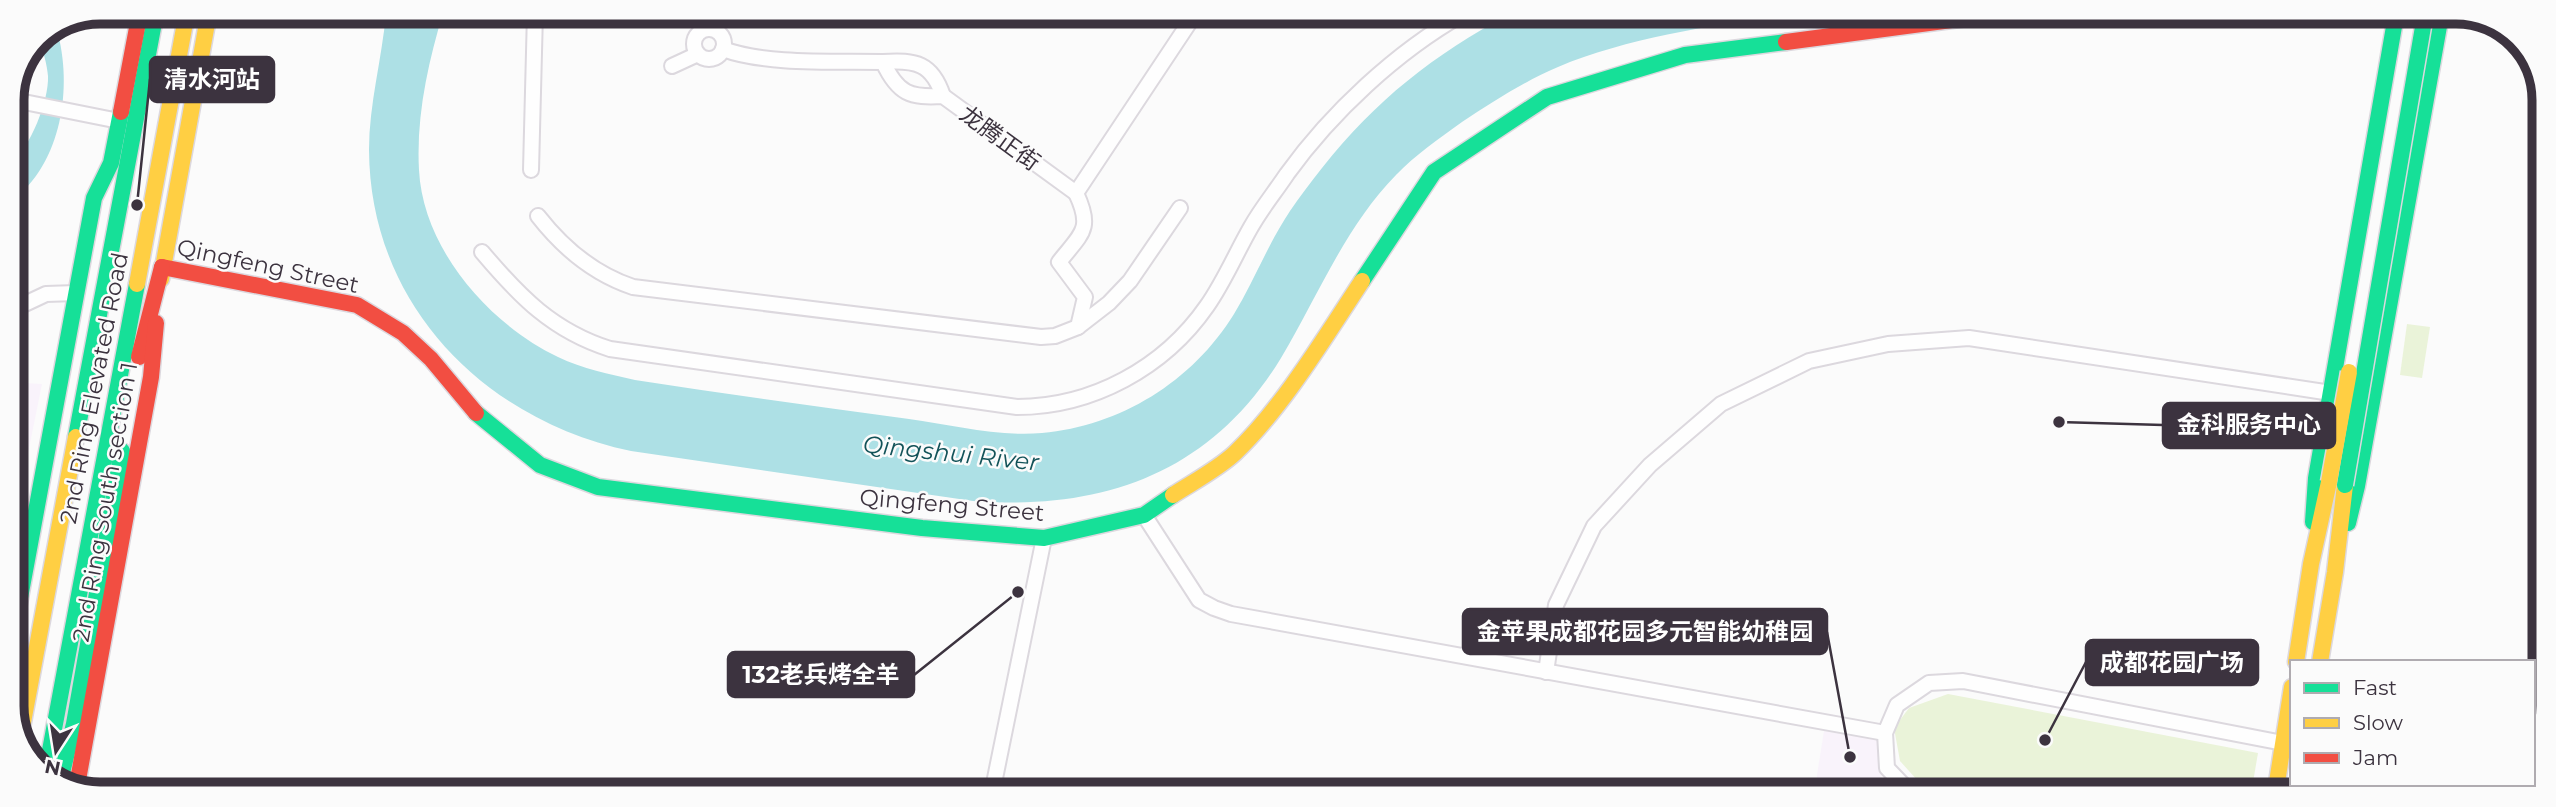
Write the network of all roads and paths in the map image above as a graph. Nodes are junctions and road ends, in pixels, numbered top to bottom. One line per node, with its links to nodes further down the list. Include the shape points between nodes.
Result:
1 (138, 24): 21 (main road)
2 (154, 24): 46 (main road, 2nd Ring Elevated Road)
3 (185, 24): 49 (main road, 2nd Ring Elevated Road)
4 (207, 24): 28 (main road, 2nd Ring South section 1)
5 (535, 24): 23 (street)
6 (705, 24): 14 (street)
7 (1188, 24): 24 (street)
8 (1449, 24): 27 (street, via 1356,93 1314,140 1253,223 1209,304 1189,330 1122,382 1060,404 1017,407 610,349 585,341 539,313)
9 (1921, 24): 36 (main road, Qingfeng Street, via 1685,55 1547,97 1434,172 1278,404 1234,454)
10 (2394, 24): 34 (main road)
11 (2411, 24): 35 (main road, bridge)
12 (2423, 24): 35 (main road, bridge)
13 (2439, 24): 40 (main road, via 2357,486)
14 (705, 30): 15 (street, via 721,36); 16 (street, via 694,40)
15 (723, 49): 16 (street, via 712,59); 17 (street, via 763,58)
16 (698, 54): 18 (street)
17 (883, 62): 19 (street, 龙腾正街, via 905,94); 19 (street, via 922,65 937,78)
18 (672, 66)
19 (943, 96): 24 (street, 龙腾正街)
20 (24, 102): 21 (street)
21 (119, 121): 22 (main road)
22 (111, 163): 29 (main road, via 94,198); 41 (main road)
23 (531, 170)
24 (1076, 193): 30 (street, via 1086,218 1084,228 1059,262)
25 (1180, 208): 31 (street)
26 (538, 216): 33 (street, via 581,260 633,287 1023,336 1055,336)
27 (482, 252)
28 (162, 267): 37 (main road, Qingfeng Street, via 358,305 403,333 481,419 540,465 598,487 922,528); 50 (main road, via 136,371); 51 (main road, 2nd Ring South section 1, via 151,377)
29 (76, 293): 32 (street, via 46,295); 39 (main road)
30 (1085, 297): 31 (street, via 1094,304); 33 (street)
31 (1110, 303): 33 (street)
32 (24, 305)
33 (1079, 327)
34 (2331, 393): 38 (main road, via 2316,478); 44 (street, via 1969,338 1888,344 1809,361 1721,404 1650,464 1594,526 1556,605)
35 (2337, 484): 38 (main road); 40 (main road)
36 (1143, 514): 37 (main road, Qingfeng Street); 44 (street, via 1199,600 1214,608)
37 (1044, 538): 52 (street)
38 (2311, 564): 42 (main road)
39 (25, 572)
40 (2335, 572): 43 (main road)
41 (25, 655)
42 (2296, 660)
43 (2320, 660)
44 (1546, 672): 47 (street)
45 (2290, 699): 48 (main road)
46 (25, 712)
47 (1885, 733): 48 (street, via 1897,705 1929,683 1963,681); 53 (street, via 1887,768)
48 (2283, 743): 54 (main road)
49 (48, 762)
50 (62, 772)
51 (78, 779)
52 (994, 782)
53 (1900, 782)
54 (2277, 782)

